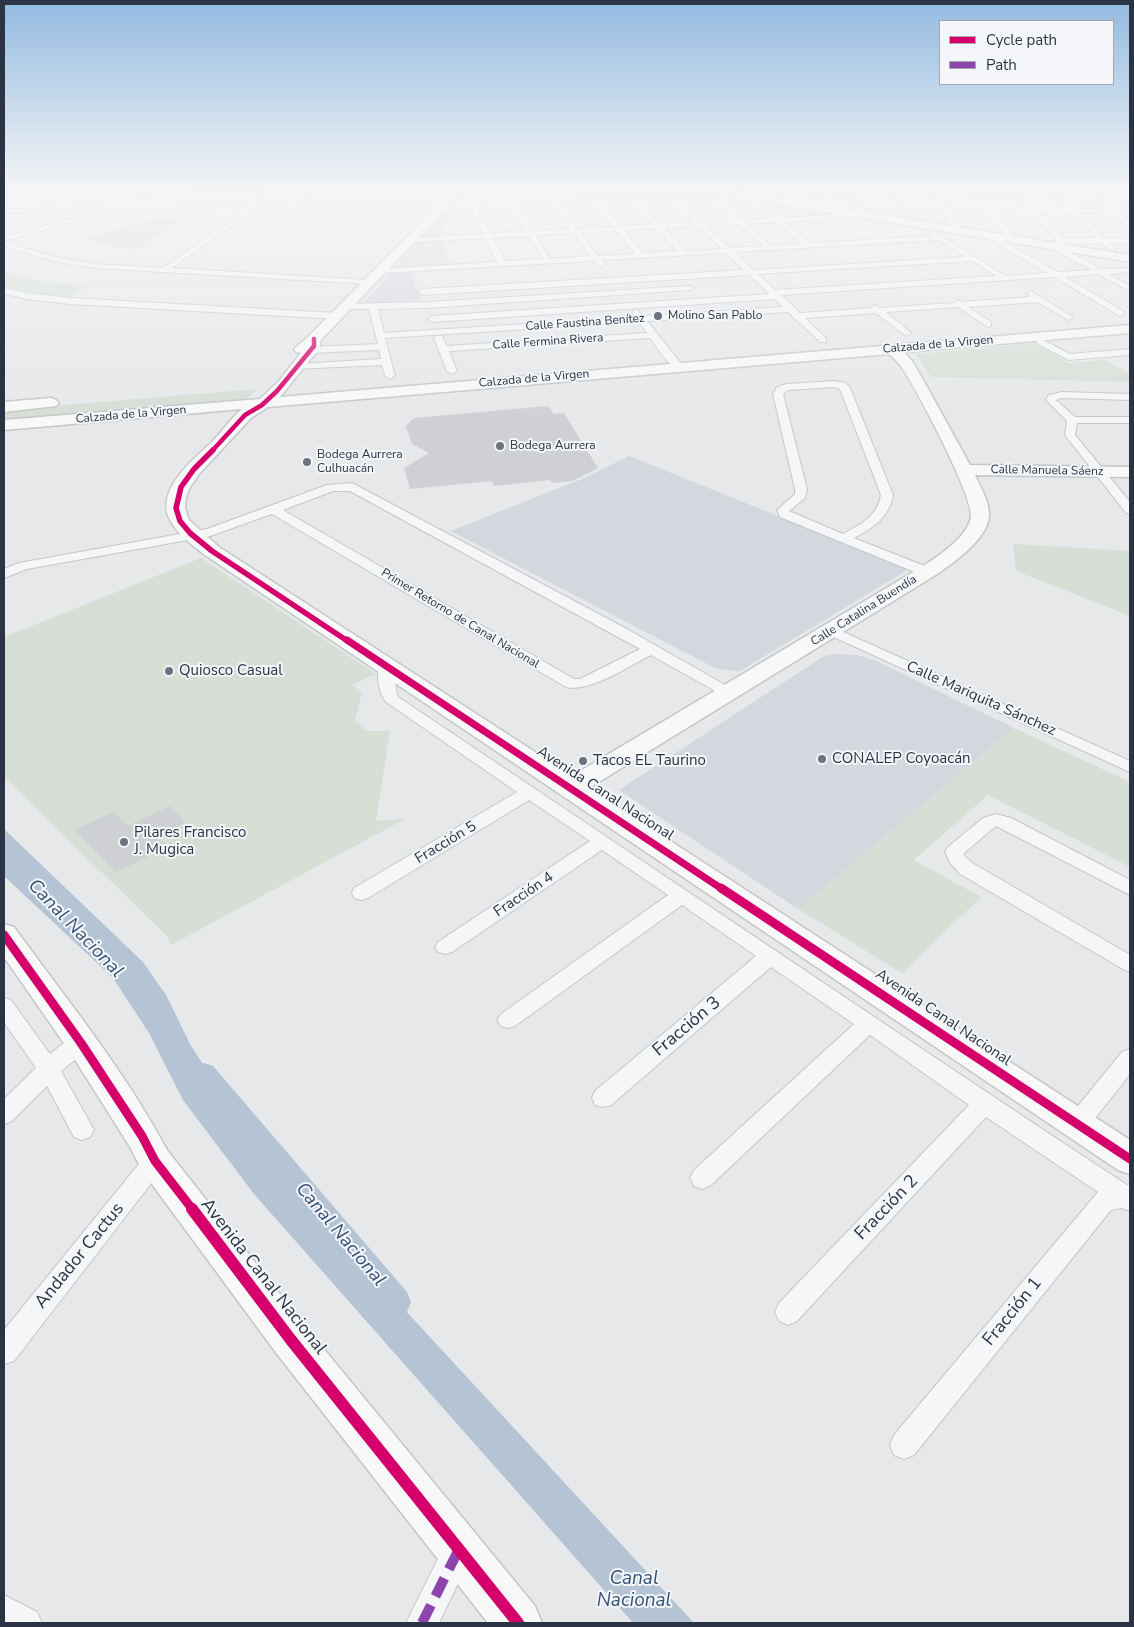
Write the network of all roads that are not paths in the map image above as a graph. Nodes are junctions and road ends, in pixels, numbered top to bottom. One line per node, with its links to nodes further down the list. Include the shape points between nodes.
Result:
1 (101, 266): 21 (street)
2 (171, 266): 21 (street)
3 (386, 266): 22 (street)
4 (436, 266): 14 (street)
5 (602, 266): 15 (street)
6 (748, 266): 23 (street)
7 (822, 266): 13 (street)
8 (864, 266): 13 (street)
9 (903, 266): 29 (street)
10 (986, 266): 17 (street)
11 (1041, 266): 25 (street)
12 (1090, 266): 24 (street)
13 (825, 268): 23 (street); 31 (street)
14 (416, 269): 22 (street); 34 (street)
15 (604, 269): 16 (street); 18 (street); 27 (street)
16 (614, 269)
17 (991, 269): 19 (street); 26 (street)
18 (594, 270)
19 (972, 270)
20 (1130, 270): 24 (street)
21 (164, 271): 28 (street)
22 (381, 271): 28 (street)
23 (752, 272): 27 (street); 36 (street, via 758,283)
24 (1099, 272): 25 (street); 32 (street)
25 (1056, 275): 26 (street); 46 (street)
26 (1005, 278): 29 (street); 37 (street)
27 (613, 280): 34 (street); 35 (street)
28 (369, 282): 44 (street)
29 (928, 283): 31 (street); 39 (street)
30 (697, 287): 35 (street)
31 (850, 288): 36 (street); 43 (street)
32 (1130, 289)
33 (4, 291): 44 (street, via 70,301)
34 (422, 292): 38 (street)
35 (622, 292): 38 (street); 40 (street)
36 (775, 295): 40 (street); 41 (street)
37 (1040, 299): 39 (street); 47 (street)
38 (427, 305): 42 (street); 49 (street)
39 (960, 305): 43 (street); 53 (street)
40 (632, 306): 49 (street); 51 (street)
41 (791, 306): 45 (street); 51 (street, Calle Faustina Benítez)
42 (373, 307): 44 (street); 62 (street)
43 (878, 310): 45 (street); 58 (street)
44 (341, 312): 68 (street)
45 (798, 316): 64 (street)
46 (1128, 316): 48 (street, Calzada de la Virgen); 60 (street, Calzada de la Virgen)
47 (1069, 317): 48 (street, Calzada de la Virgen); 50 (street, Calzada de la Virgen)
48 (1093, 317): 56 (street, Calzada de la Virgen)
49 (432, 319): 57 (street)
50 (1051, 319)
51 (642, 320): 57 (street, Calle Faustina Benítez); 61 (street)
52 (1006, 323): 53 (street, Calzada de la Virgen)
53 (988, 324): 54 (street, Calzada de la Virgen)
54 (970, 326)
55 (1130, 329): 60 (street, Calzada de la Virgen)
56 (949, 331)
57 (437, 332): 62 (street, Calle Faustina Benítez); 70 (street)
58 (906, 332): 59 (street, Calzada de la Virgen); 66 (street, Calzada de la Virgen)
59 (924, 332)
60 (1064, 334): 66 (street, Calzada de la Virgen)
61 (654, 335): 70 (street, Calle Fermina Rivera); 73 (street)
62 (379, 336): 69 (street)
63 (842, 338): 64 (street)
64 (823, 340): 65 (street)
65 (804, 342)
66 (890, 342): 75 (street, Calzada de la Virgen); 98 (street, Calle Catalina Buendía, via 912,373)
67 (1041, 342): 72 (street, via 1063,356)
68 (313, 344): 69 (street); 76 (street); 83 (street, Avenida Canal Nacional, via 304,345)
69 (382, 347): 78 (street)
70 (443, 349): 77 (street)
71 (686, 352): 73 (street)
72 (1130, 352)
73 (666, 353): 74 (street); 75 (street)
74 (647, 355)
75 (679, 367): 84 (street, Calzada de la Virgen)
76 (297, 368): 78 (street); 82 (street)
77 (457, 371): 79 (street)
78 (385, 372): 80 (street)
79 (434, 372)
80 (407, 375)
81 (300, 384): 82 (street)
82 (280, 386): 83 (street); 87 (street)
83 (260, 387): 93 (street, Avenida Canal Nacional)
84 (329, 397): 87 (street, Calzada de la Virgen); 97 (street, via 257,421)
85 (1130, 397): 89 (street, via 1062,395 1051,400)
86 (62, 402): 88 (street, Calzada de la Virgen)
87 (265, 403): 93 (street, Calzada de la Virgen)
88 (4, 407)
89 (1058, 407): 90 (street); 94 (street)
90 (1076, 407)
91 (1112, 408): 92 (street)
92 (1130, 408)
93 (247, 409): 96 (street, Calzada de la Virgen); 97 (street, Avenida Canal Nacional)
94 (1072, 420): 95 (street); 99 (street, via 1070,435)
95 (1130, 420)
96 (4, 425)
97 (224, 440): 103 (street, Avenida Canal Nacional, via 186,478 178,496 178,519)
98 (964, 470): 99 (street, Calle Manuela Sáenz); 105 (street, Calle Catalina Buendía, via 980,507 980,517 956,551)
99 (1098, 472): 100 (street, Calle Manuela Sáenz); 102 (street)
100 (1130, 472)
101 (273, 509): 103 (street); 108 (street, via 332,488 352,487); 108 (street, Primer Retorno de Canal Nacional, via 571,684 583,683)
102 (1130, 510)
103 (194, 536): 106 (street, via 24,566); 109 (street, Avenida Canal Nacional)
104 (843, 539): 104 (street, via 876,520 886,505 887,496 845,388 834,384 787,387 778,394 801,495 783,510 784,514); 105 (street)
105 (927, 572): 107 (street, Calle Catalina Buendía)
106 (4, 574)
107 (832, 631): 110 (street, Calle Catalina Buendía); 111 (street, Calle Mariquita Sánchez)
108 (651, 648): 110 (street)
109 (386, 668): 112 (street, Avenida Canal Nacional); 113 (street, via 387,687 392,699)
110 (729, 693): 112 (street, Calle Catalina Buendía)
111 (1130, 767)
112 (570, 788): 131 (street, Avenida Canal Nacional)
113 (529, 792): 114 (street); 116 (street, Fracción 5)
114 (603, 841): 117 (street); 119 (street, Fracción 4)
115 (1130, 888): 121 (street, via 996,820 954,851 956,859 967,869)
116 (361, 893)
117 (682, 895): 120 (street); 123 (street)
118 (6, 943): 125 (street, Avenida Canal Nacional)
119 (445, 947)
120 (770, 956): 124 (street); 128 (street, Fracción 3)
121 (1130, 964)
122 (4, 1006): 127 (street)
123 (508, 1020)
124 (868, 1024): 129 (street); 135 (street)
125 (81, 1043): 127 (street); 134 (street, Avenida Canal Nacional)
126 (1130, 1058): 131 (street)
127 (49, 1069): 130 (street); 132 (street)
128 (604, 1098)
129 (984, 1103): 136 (street); 137 (street, Fracción 2)
130 (4, 1114)
131 (1077, 1124): 133 (street, Avenida Canal Nacional)
132 (82, 1130)
133 (1130, 1159)
134 (155, 1161): 138 (street, Andador Cactus); 140 (street, Avenida Canal Nacional, via 297,1347)
135 (702, 1178)
136 (1129, 1197): 139 (street, Fracción 1, via 1104,1201)
137 (788, 1312)
138 (4, 1350)
139 (904, 1445)
140 (459, 1549): 143 (street); 144 (street, Avenida Canal Nacional)
141 (4, 1610): 142 (street)
142 (26, 1623)
143 (422, 1623)
144 (518, 1623)

